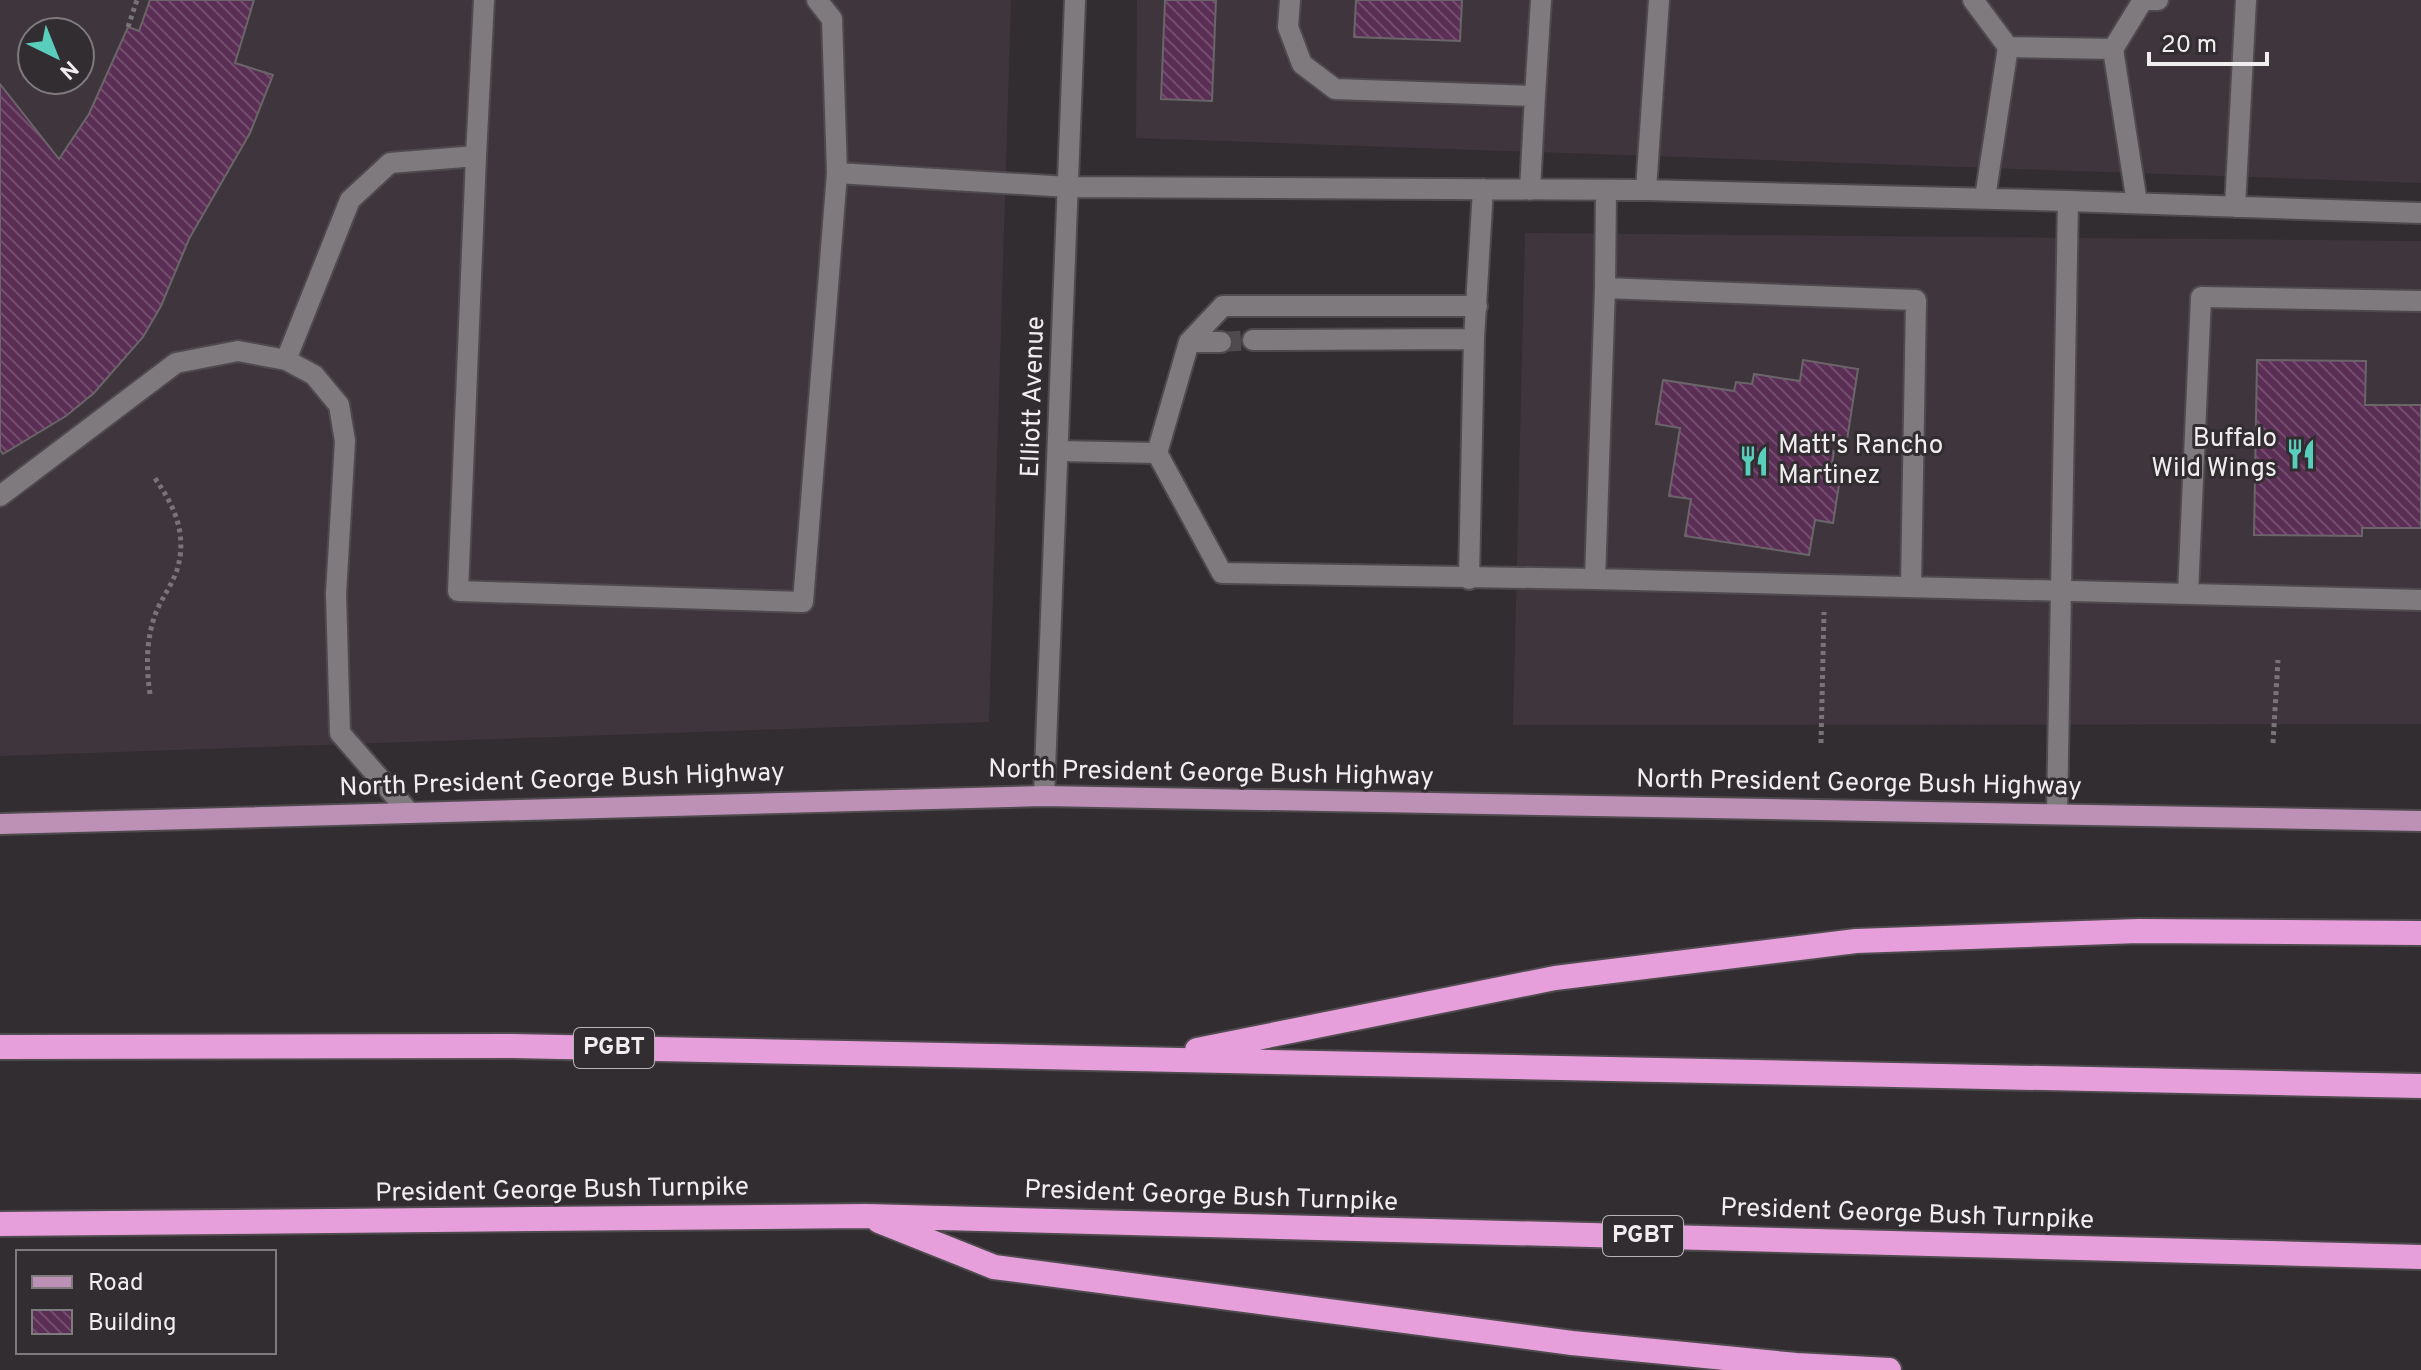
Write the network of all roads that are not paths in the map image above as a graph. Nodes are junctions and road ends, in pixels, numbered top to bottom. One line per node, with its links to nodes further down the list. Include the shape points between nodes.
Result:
1 (484, 0): 13 (street)
2 (817, 0): 14 (street, via 832,19)
3 (1075, 0): 15 (street, Elliott Avenue)
4 (1290, 0): 12 (street, via 1288,27 1302,64 1335,89)
5 (1541, 0): 12 (street)
6 (1659, 0): 19 (street)
7 (1973, 0): 10 (street)
8 (2158, 0): 11 (street, via 2143,0)
9 (2246, 0): 23 (street)
10 (2008, 47): 11 (street); 20 (street)
11 (2113, 49): 22 (street)
12 (1535, 96): 17 (street)
13 (476, 156): 14 (street, via 458,591 803,602); 32 (street, via 390,163 350,200)
14 (837, 173): 15 (street)
15 (1068, 187): 16 (street); 33 (street, Elliott Avenue)
16 (1483, 189): 17 (street); 27 (street)
17 (1530, 190): 18 (street)
18 (1606, 190): 19 (street); 25 (street)
19 (1646, 190): 20 (street)
20 (1985, 198): 21 (street)
21 (2068, 201): 22 (street); 39 (street)
22 (2137, 203): 23 (street)
23 (2235, 207): 24 (street)
24 (2421, 213)
25 (1605, 288): 37 (street); 38 (street, via 1916,300)
26 (2421, 301): 40 (street, via 2201,297)
27 (1477, 306): 28 (street); 30 (street, via 1223,306)
28 (1474, 339): 29 (street); 36 (street)
29 (1253, 340)
30 (1189, 342): 31 (street); 34 (street)
31 (1221, 342)
32 (286, 360): 35 (street, via 238,351 176,363); 43 (street, via 314,375 339,405 345,441 336,594 340,733)
33 (1058, 451): 34 (street); 42 (street, Elliott Avenue)
34 (1157, 453): 36 (street, via 1222,573)
35 (0, 496)
36 (1469, 579): 37 (street)
37 (1595, 579): 38 (street)
38 (1911, 587): 39 (street)
39 (2061, 590): 40 (street); 44 (street)
40 (2188, 594): 41 (street)
41 (2421, 600)
42 (1044, 796): 43 (main road, North President George Bush Highway); 44 (main road, North President George Bush Highway)
43 (408, 811): 46 (main road, North President George Bush Highway)
44 (2057, 813): 45 (main road, North President George Bush Highway)
45 (2421, 821)
46 (0, 824)
47 (2421, 933): 49 (highway, via 2139,931 1856,941 1555,978)
48 (0, 1047): 49 (highway, PGBT, via 483,1046)
49 (1151, 1059): 50 (highway, PGBT)
50 (2421, 1086)
51 (866, 1216): 52 (highway, President George Bush Turnpike / PGBT); 53 (highway, President George Bush Turnpike / PGBT); 54 (highway, via 994,1267 1572,1343)
52 (0, 1224)
53 (2421, 1257)
54 (1889, 1370)

